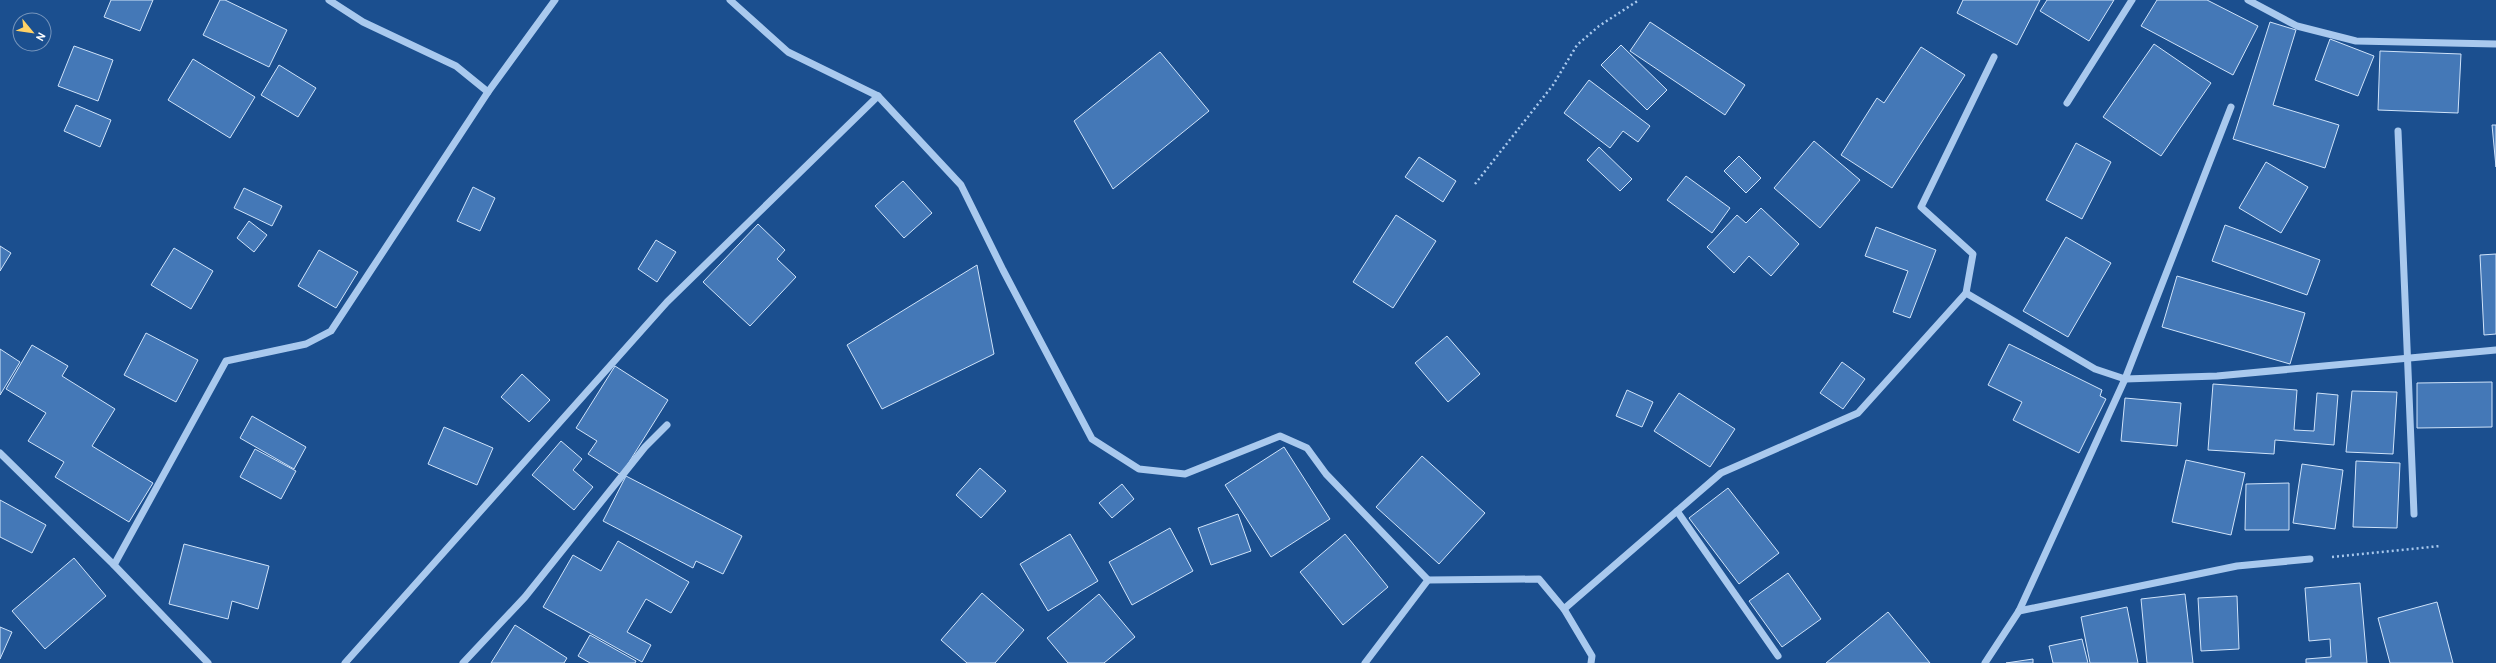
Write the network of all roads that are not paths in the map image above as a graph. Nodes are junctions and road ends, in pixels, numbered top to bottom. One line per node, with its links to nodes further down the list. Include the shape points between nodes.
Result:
1 (329, 0): 8 (street, via 363,22 456,66)
2 (555, 0): 8 (street)
3 (730, 0): 9 (street, via 788,52)
4 (2132, 0): 10 (street)
5 (2248, 0): 6 (street, via 2297,26 2356,41)
6 (2496, 44)
7 (1994, 57): 13 (street, via 1921,207 1973,254)
8 (488, 92): 22 (street, via 331,331 306,344 226,361)
9 (878, 96): 23 (street, via 961,185 1092,439 1139,469 1185,474 1280,436 1307,448 1326,474); 28 (street, via 667,302)
10 (2067, 103)
11 (2231, 107): 16 (street)
12 (2398, 131): 15 (street)
13 (1966, 292): 16 (street, via 2095,369); 19 (street, via 1858,413 1721,473)
14 (2496, 350): 15 (street)
15 (2407, 359): 16 (street, via 2217,376); 20 (street)
16 (2124, 379): 25 (street)
17 (667, 425): 29 (street, via 645,447 525,597)
18 (0, 452): 22 (street)
19 (1677, 511): 24 (street); 26 (street)
20 (2414, 514)
21 (2310, 559): 25 (street, via 2237,566)
22 (114, 565): 27 (street)
23 (1428, 580): 24 (street, via 1539,579); 30 (street)
24 (1564, 609): 31 (street, via 1592,656)
25 (2019, 611): 32 (street)
26 (1778, 656)
27 (208, 663)
28 (345, 663)
29 (463, 663)
30 (1365, 663)
31 (1591, 663)
32 (1985, 663)

